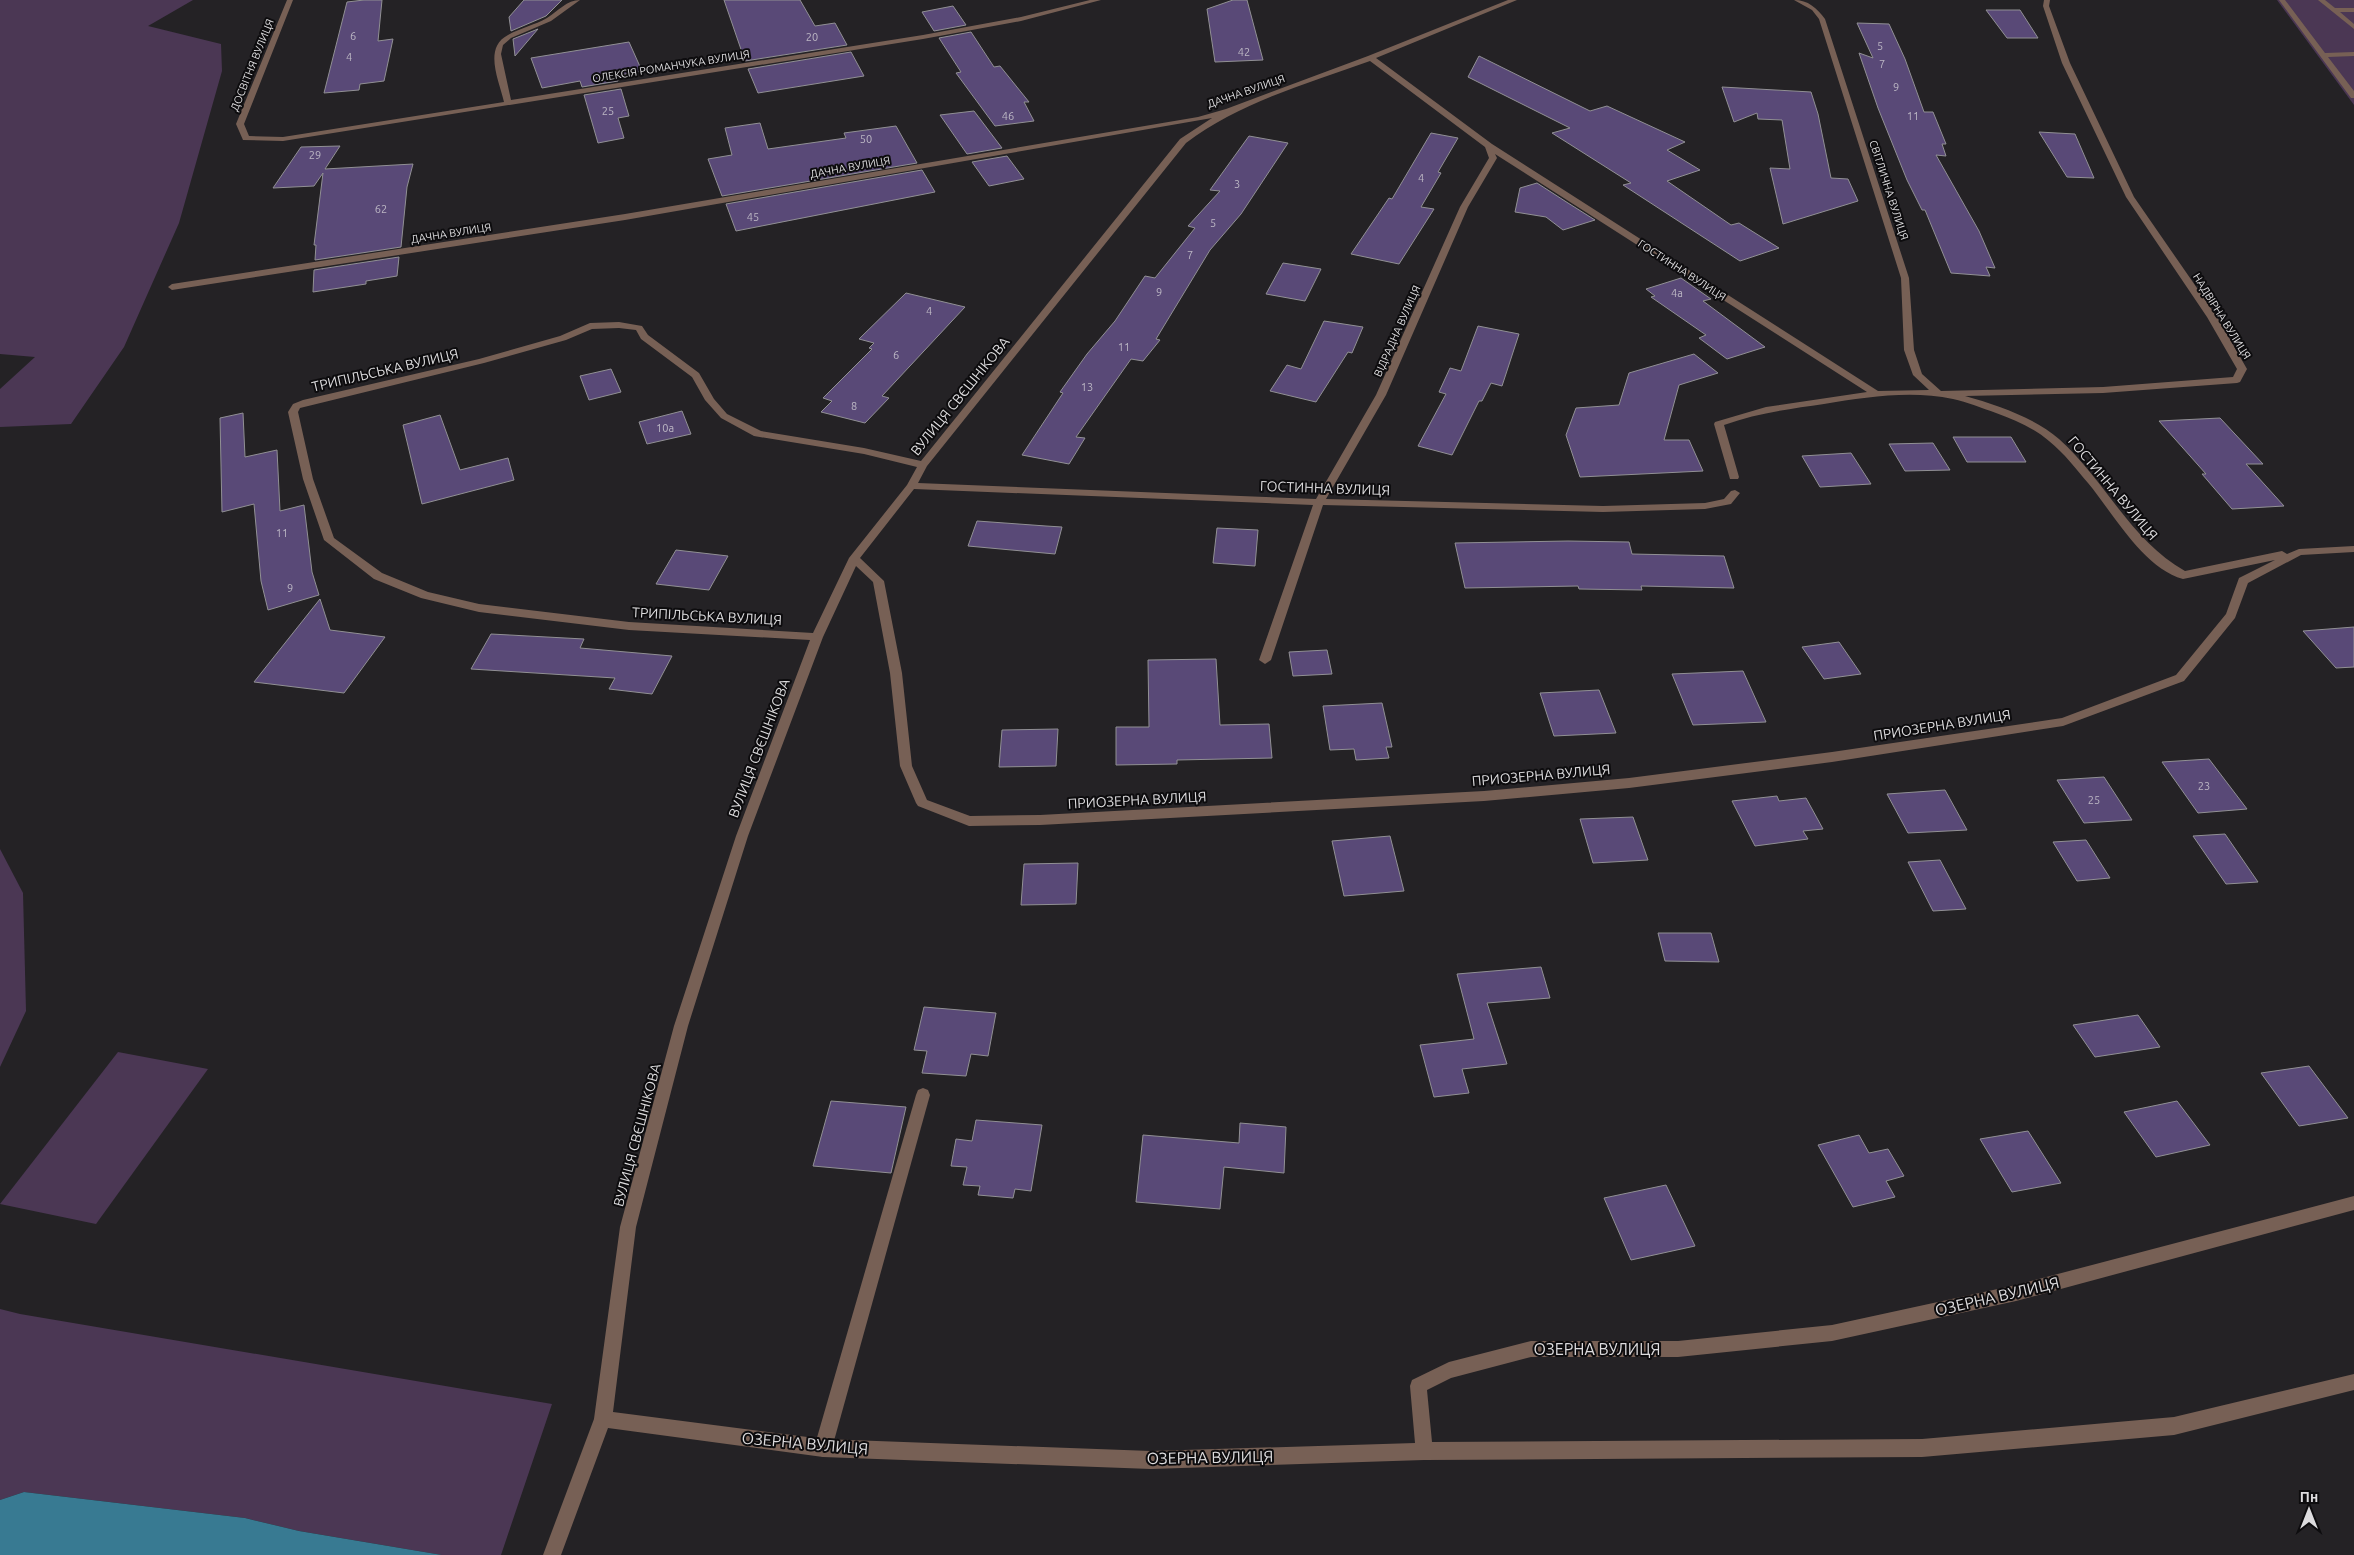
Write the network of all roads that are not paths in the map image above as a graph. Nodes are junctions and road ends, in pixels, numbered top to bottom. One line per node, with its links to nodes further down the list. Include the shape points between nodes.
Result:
1 (290, 0): 20 (street, ДОСВІТНЯ ВУЛИЦЯ, via 240,124)
2 (577, 0): 18 (street, via 549,20 500,44 498,54)
3 (1098, 0): 18 (street, ОЛЕКСІЯ РОМАНЧУКА ВУЛИЦЯ, via 923,38)
4 (1514, 0): 14 (street, ДАЧНА ВУЛИЦЯ)
5 (1797, 0): 24 (street, СВІТЛИЧНА ВУЛИЦЯ, via 1814,9 1822,19 1905,278 1909,350 1918,375)
6 (2047, 0): 24 (street, НАДВІРНА ВУЛИЦЯ, via 2046,6 2066,63 2118,174 2143,219 2188,281 2242,369 2237,380 2103,390)
7 (2282, 0): 12 (street)
8 (2321, 0): 9 (street)
9 (2334, 10): 10 (street); 11 (street)
10 (2354, 10)
11 (2354, 27)
12 (2324, 54): 13 (street); 15 (street)
13 (2354, 54)
14 (1371, 58): 19 (street, ДАЧНА ВУЛИЦЯ); 21 (street)
15 (2342, 79): 16 (street); 17 (street)
16 (2354, 79)
17 (2354, 96)
18 (508, 103): 20 (street, ОЛЕКСІЯ РОМАНЧУКА ВУЛИЦЯ, via 283,139)
19 (1229, 111): 22 (street, ДАЧНА ВУЛИЦЯ, via 1161,126 625,217); 25 (street, ВУЛИЦЯ СВЄШНІКОВА, via 1183,141)
20 (246, 138)
21 (1489, 146): 23 (street, ГОСТИННА ВУЛИЦЯ); 29 (street, ВІДРАДНА ВУЛИЦЯ, via 1492,158 1464,207 1381,395)
22 (172, 287)
23 (1876, 394): 24 (street, ГОСТИННА ВУЛИЦЯ); 26 (street, ГОСТИННА ВУЛИЦЯ, via 1751,412 1719,424)
24 (1939, 394): 31 (street, ГОСТИННА ВУЛИЦЯ, via 2011,415 2054,440 2086,474 2133,536 2156,558 2183,575)
25 (923, 465): 27 (street, ВУЛИЦЯ СВЄШНІКОВА); 33 (street, ТРИПІЛЬСЬКА ВУЛИЦЯ, via 864,451 758,434 724,416 710,400 696,375 644,337 638,328 618,325 590,326 563,338 481,362 306,402 296,406 293,412 308,479 329,540 378,576 424,595 479,608 629,626)
26 (1734, 478)
27 (911, 486): 29 (street, ГОСТИННА ВУЛИЦЯ); 32 (street, ВУЛИЦЯ СВЄШНІКОВА)
28 (1734, 493): 29 (street, ГОСТИННА ВУЛИЦЯ, via 1727,502 1687,508)
29 (1319, 502): 34 (street, ВІДРАДНА ВУЛИЦЯ)
30 (2354, 549): 31 (street, ПРИОЗЕРНА ВУЛИЦЯ)
31 (2299, 552): 32 (street, ПРИОЗЕРНА ВУЛИЦЯ, via 2243,582 2231,616 2180,678 2063,722 1842,756 1629,783 1484,796 1265,809 969,821 922,803 906,766 896,673 878,580)
32 (854, 558): 33 (street, ВУЛИЦЯ СВЄШНІКОВА)
33 (817, 637): 38 (street, ВУЛИЦЯ СВЄШНІКОВА, via 742,836 681,1026 628,1227)
34 (1265, 660)
35 (923, 1095): 39 (street)
36 (2354, 1203): 40 (street, ОЗЕРНА ВУЛИЦЯ, via 2016,1293 1832,1334 1678,1349 1530,1349 1449,1370 1418,1386)
37 (2354, 1382): 40 (street, via 2174,1426 1922,1448)
38 (603, 1419): 39 (street, ОЗЕРНА ВУЛИЦЯ); 41 (street, ВУЛИЦЯ СВЄШНІКОВА)
39 (823, 1448): 40 (street, ОЗЕРНА ВУЛИЦЯ, via 1151,1460)
40 (1424, 1451)
41 (552, 1555)

